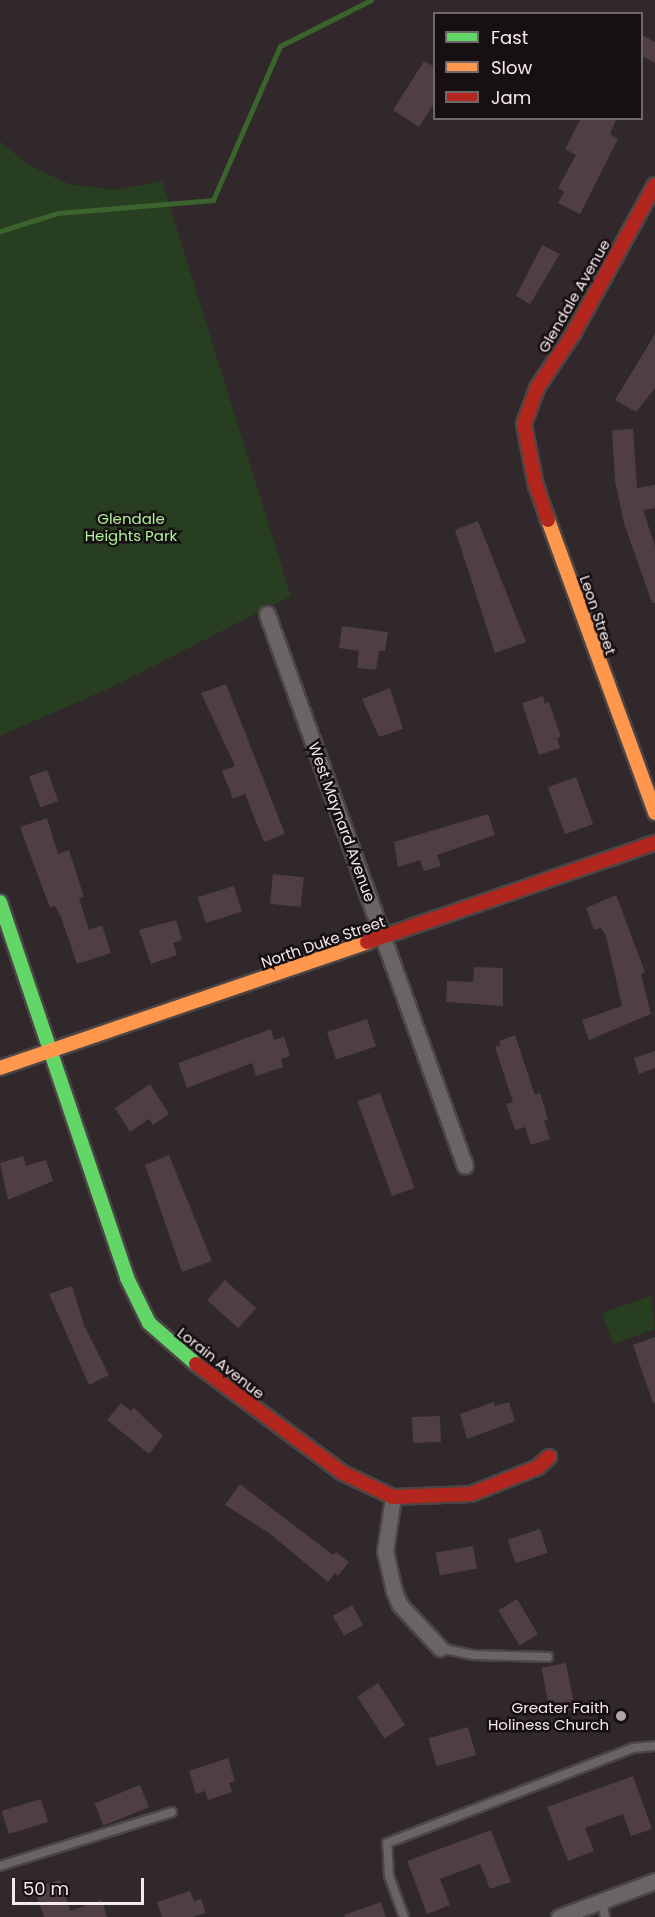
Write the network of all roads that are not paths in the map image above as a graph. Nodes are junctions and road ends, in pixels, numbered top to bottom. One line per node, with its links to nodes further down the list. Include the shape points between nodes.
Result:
1 (655, 185): 2 (main road, Glendale Avenue, via 573,334 537,388)
2 (524, 424): 4 (main road, Leon Street, via 536,486 600,671)
3 (267, 614): 7 (street, West Maynard Avenue)
4 (655, 813)
5 (655, 843): 7 (main road, North Duke Street)
6 (0, 903): 8 (main road, Lorain Avenue)
7 (384, 939): 8 (main road, North Duke Street); 10 (street, West Maynard Avenue)
8 (53, 1050): 9 (main road, North Duke Street); 12 (main road, Lorain Avenue, via 127,1278 149,1323 177,1353 306,1448 343,1473)
9 (0, 1068)
10 (465, 1166)
11 (549, 1457): 12 (main road, Lorain Avenue, via 538,1467 471,1494)
12 (393, 1497): 13 (street, via 385,1551 394,1591 400,1605)
13 (440, 1648): 14 (lane, via 474,1655)
14 (548, 1657)
15 (655, 1746): 20 (lane, via 633,1748 387,1843 389,1876)
16 (172, 1812): 17 (lane)
17 (0, 1866)
18 (655, 1881): 19 (street)
19 (602, 1901): 21 (street); 22 (lane)
20 (404, 1917)
21 (559, 1917)
22 (605, 1917)

